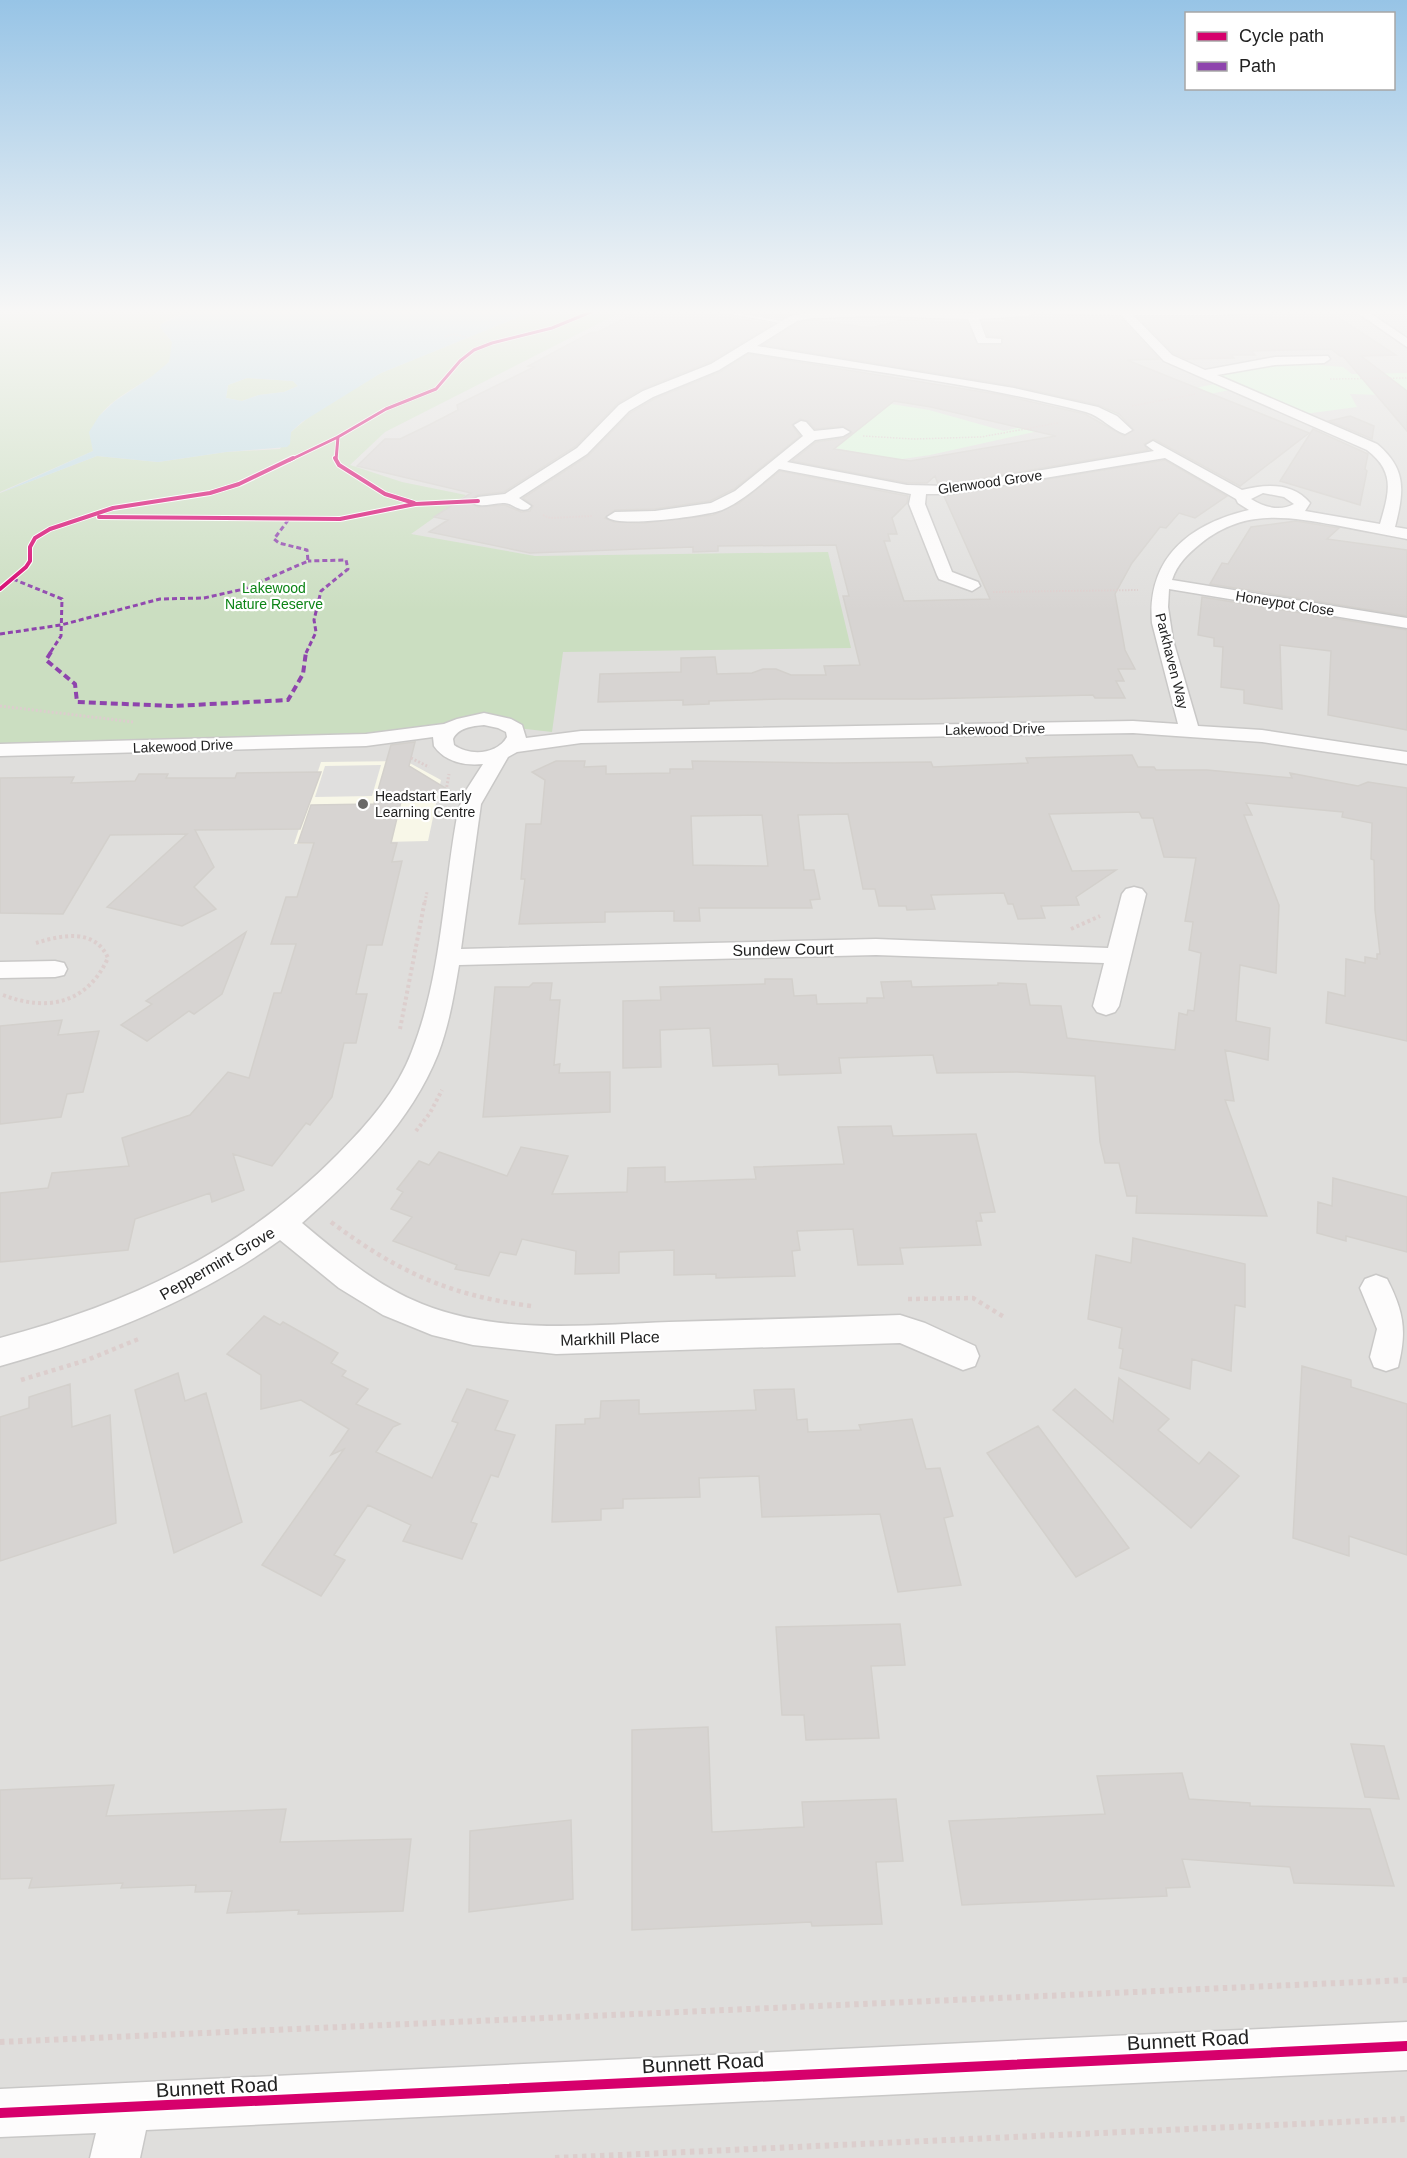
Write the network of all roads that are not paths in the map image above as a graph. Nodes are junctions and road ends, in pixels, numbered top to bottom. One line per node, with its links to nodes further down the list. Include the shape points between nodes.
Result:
1 (622, 410): 12 (street, via 582,451)
2 (1071, 410): 7 (street, via 1125,430)
3 (1283, 410): 6 (street)
4 (843, 432): 8 (street, via 806,430)
5 (1397, 449): 6 (street)
6 (1378, 451): 22 (street, via 1394,468 1396,476)
7 (1168, 453): 9 (street); 11 (street, Glenwood Grove, via 970,488)
8 (778, 465): 11 (street, Glenwood Grove); 16 (street)
9 (1207, 474): 10 (street); 14 (street)
10 (1263, 489): 13 (street); 14 (street, via 1249,491)
11 (919, 490): 25 (street, via 917,504)
12 (509, 498): 15 (street); 17 (street)
13 (1299, 499): 19 (street, via 1299,509); 22 (street)
14 (1245, 500): 19 (street); 21 (street, Parkhaven Way)
15 (478, 501)
16 (726, 502): 18 (street); 20 (street, via 692,512)
17 (523, 506)
18 (744, 507)
19 (1279, 512): 21 (street, Parkhaven Way); 22 (street)
20 (615, 517)
21 (1232, 520): 27 (street, Parkhaven Way, via 1186,547)
22 (1387, 527): 23 (street); 24 (street)
23 (1407, 527)
24 (1407, 534)
25 (945, 575): 26 (street); 28 (street)
26 (925, 584)
27 (1162, 584): 29 (street, Honeypot Close); 31 (street, Parkhaven Way, via 1158,603 1160,626)
28 (972, 586)
29 (1407, 623)
30 (450, 729): 32 (street, Lakewood Drive); 33 (street, Lakewood Drive, via 484,719 507,723); 36 (street, via 443,742)
31 (1189, 729): 33 (street, Lakewood Drive, via 1098,727 581,737); 35 (street, Lakewood Drive)
32 (366, 740): 34 (street, Lakewood Drive); 36 (street, Lakewood Drive)
33 (509, 743): 36 (street, Lakewood Drive, via 478,759); 37 (street, Peppermint Grove)
34 (0, 750)
35 (1407, 758)
36 (454, 759): 37 (street, Peppermint Grove)
37 (459, 797): 40 (street, Peppermint Grove)
38 (1134, 894): 39 (street)
39 (1118, 956): 40 (street, Sundew Court, via 876,947); 43 (street)
40 (447, 957): 44 (street, Peppermint Grove, via 430,1040 411,1085 352,1159)
41 (55, 969): 42 (street)
42 (0, 970)
43 (1106, 1006)
44 (283, 1224): 47 (street, Peppermint Grove, via 240,1253 143,1304 91,1326); 48 (street, Markhill Place, via 338,1271 395,1306 484,1333 556,1340 900,1329)
45 (1376, 1288): 46 (street)
46 (1395, 1339)
47 (0, 1352)
48 (963, 1356)
49 (1407, 2046): 50 (street, Bunnett Road)
50 (126, 2108): 51 (street, Bunnett Road); 52 (street)
51 (0, 2113)
52 (115, 2158)

